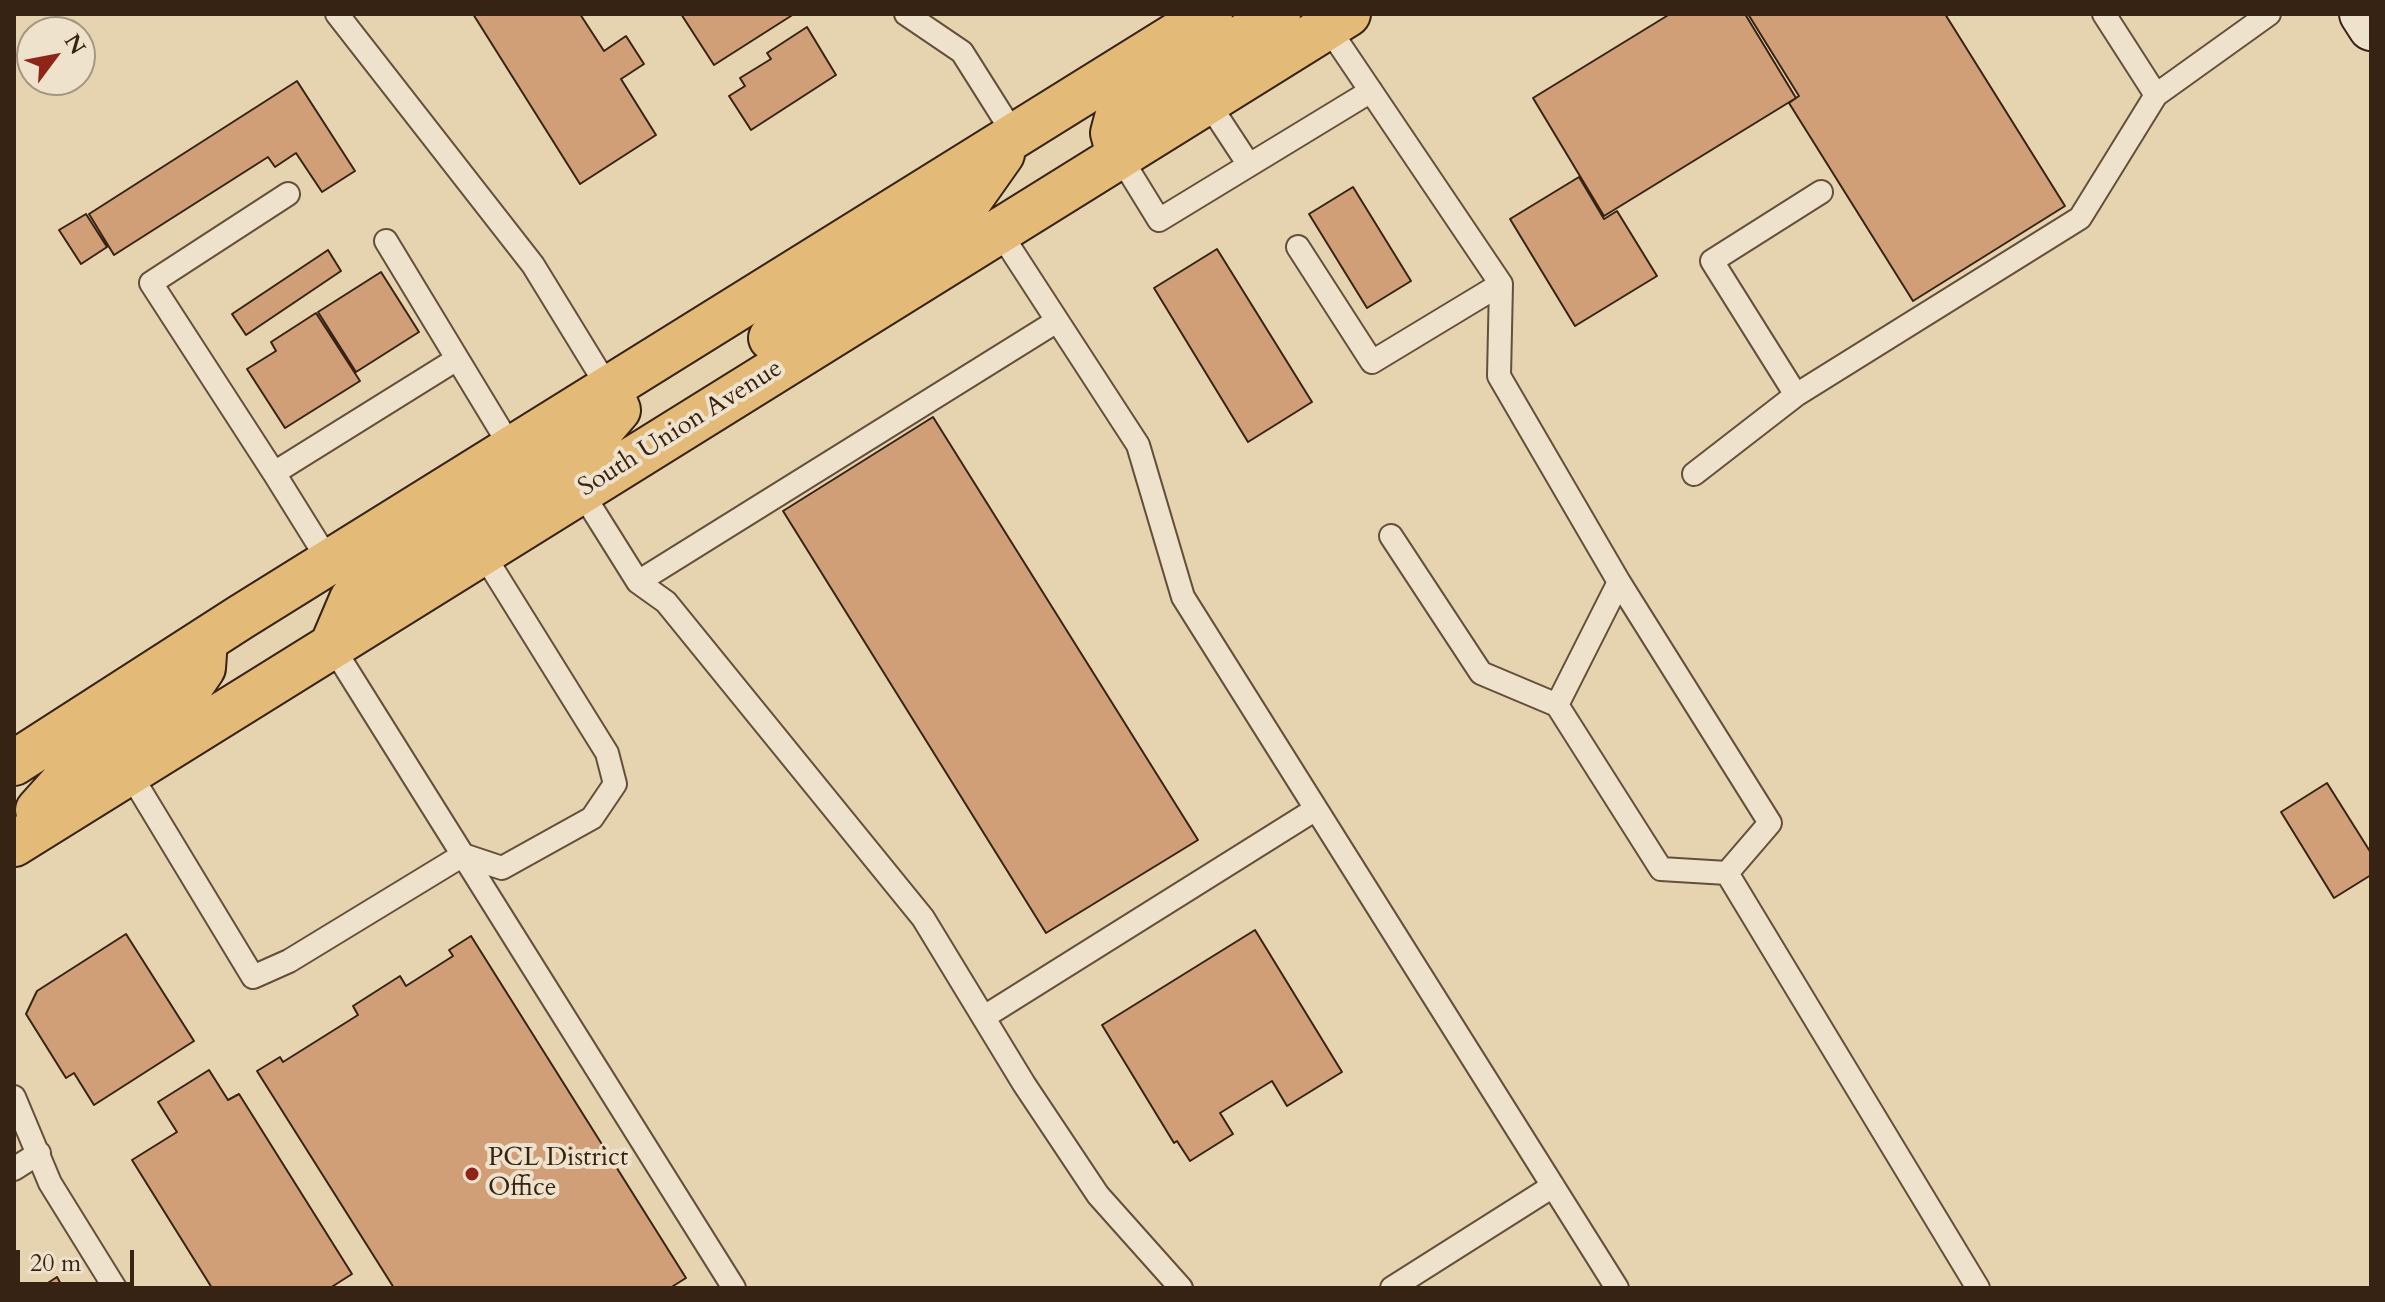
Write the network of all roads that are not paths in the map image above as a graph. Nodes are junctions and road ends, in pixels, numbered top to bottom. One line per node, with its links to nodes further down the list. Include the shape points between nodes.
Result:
1 (337, 14): 24 (lane, via 533,265)
2 (906, 14): 13 (lane, via 962,52)
3 (1210, 14): 13 (main road)
4 (1278, 14): 14 (main road, via 1117,118 1113,133)
5 (2104, 14): 11 (lane)
6 (2269, 14): 11 (lane)
7 (2362, 14): 9 (street)
8 (1338, 20): 10 (lane); 12 (main road, South Union Avenue)
9 (2371, 28)
10 (1371, 91): 15 (lane); 21 (lane)
11 (2156, 95): 25 (lane, via 2080,218)
12 (1207, 101): 14 (main road, South Union Avenue); 15 (lane)
13 (1015, 136): 24 (main road); 26 (main road, via 959,215 770,339)
14 (1119, 155): 15 (lane, via 1159,220); 18 (main road, South Union Avenue)
15 (1249, 165)
16 (1821, 192): 25 (lane, via 1712,261)
17 (288, 194): 28 (lane, via 151,283)
18 (999, 231): 22 (lane); 26 (main road, South Union Avenue)
19 (386, 241): 23 (lane)
20 (1298, 247): 21 (lane, via 1372,362)
21 (1501, 284): 35 (lane, via 1499,376)
22 (1057, 321): 34 (lane); 41 (lane, via 1138,445 1183,597)
23 (457, 359): 27 (lane); 28 (lane)
24 (609, 389): 27 (main road); 37 (main road, via 618,410 600,431 381,568 352,599)
25 (1796, 395): 29 (lane)
26 (711, 410): 30 (main road, South Union Avenue)
27 (512, 449): 33 (main road)
28 (274, 473): 33 (lane)
29 (1694, 474)
30 (581, 491): 32 (main road, South Union Avenue); 34 (lane)
31 (1391, 536): 38 (lane, via 1481,673)
32 (482, 552): 37 (main road, South Union Avenue); 43 (lane, via 607,753 615,784 592,818 502,868)
33 (330, 563): 36 (main road)
34 (638, 582): 45 (lane, via 666,602 923,918)
35 (1619, 582): 38 (lane); 44 (lane, via 1770,823)
36 (205, 640): 39 (main road); 42 (main road, via 203,668 190,687 93,753)
37 (332, 646): 40 (main road, South Union Avenue); 43 (lane)
38 (1557, 705): 44 (lane, via 1661,869)
39 (14, 763)
40 (129, 772): 42 (main road, South Union Avenue); 43 (lane, via 253,977 289,961)
41 (1316, 809): 45 (lane); 49 (lane)
42 (14, 842)
43 (463, 855): 51 (lane)
44 (1727, 873): 55 (lane)
45 (984, 1017): 52 (lane, via 1098,1195)
46 (14, 1097): 47 (lane)
47 (39, 1153): 48 (lane); 50 (lane, via 50,1183)
48 (14, 1169)
49 (1553, 1186): 53 (lane); 54 (lane)
50 (115, 1288)
51 (734, 1288)
52 (1181, 1288)
53 (1392, 1288)
54 (1617, 1288)
55 (1978, 1288)

